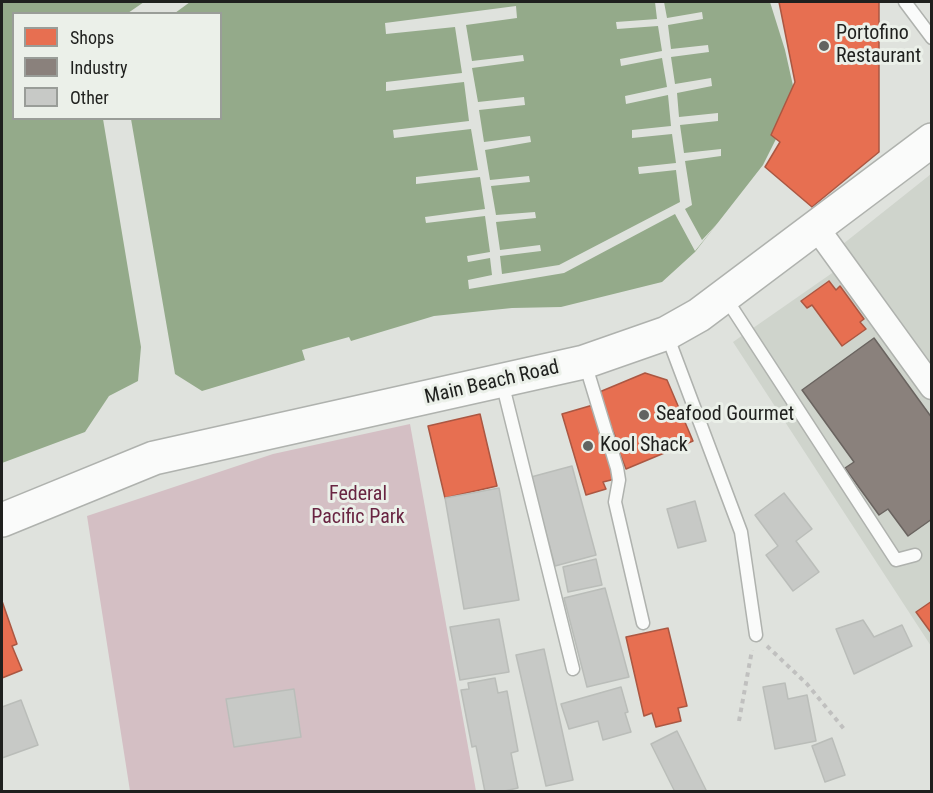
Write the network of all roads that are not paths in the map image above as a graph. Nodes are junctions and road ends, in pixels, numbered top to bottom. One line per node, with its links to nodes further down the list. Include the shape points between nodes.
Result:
1 (905, 2): 2 (lane)
2 (932, 38)
3 (932, 140): 4 (main road, Main Beach Road)
4 (816, 226): 5 (main road, Main Beach Road); 9 (street)
5 (724, 296): 6 (main road, Main Beach Road); 11 (lane, via 896,560)
6 (667, 333): 7 (main road, Main Beach Road); 13 (lane, via 741,532)
7 (584, 362): 8 (main road, Main Beach Road); 12 (lane, via 620,480 615,501)
8 (502, 381): 10 (main road, Main Beach Road, via 154,458); 14 (lane)
9 (932, 387)
10 (2, 520)
11 (915, 555)
12 (643, 623)
13 (756, 635)
14 (573, 669)

